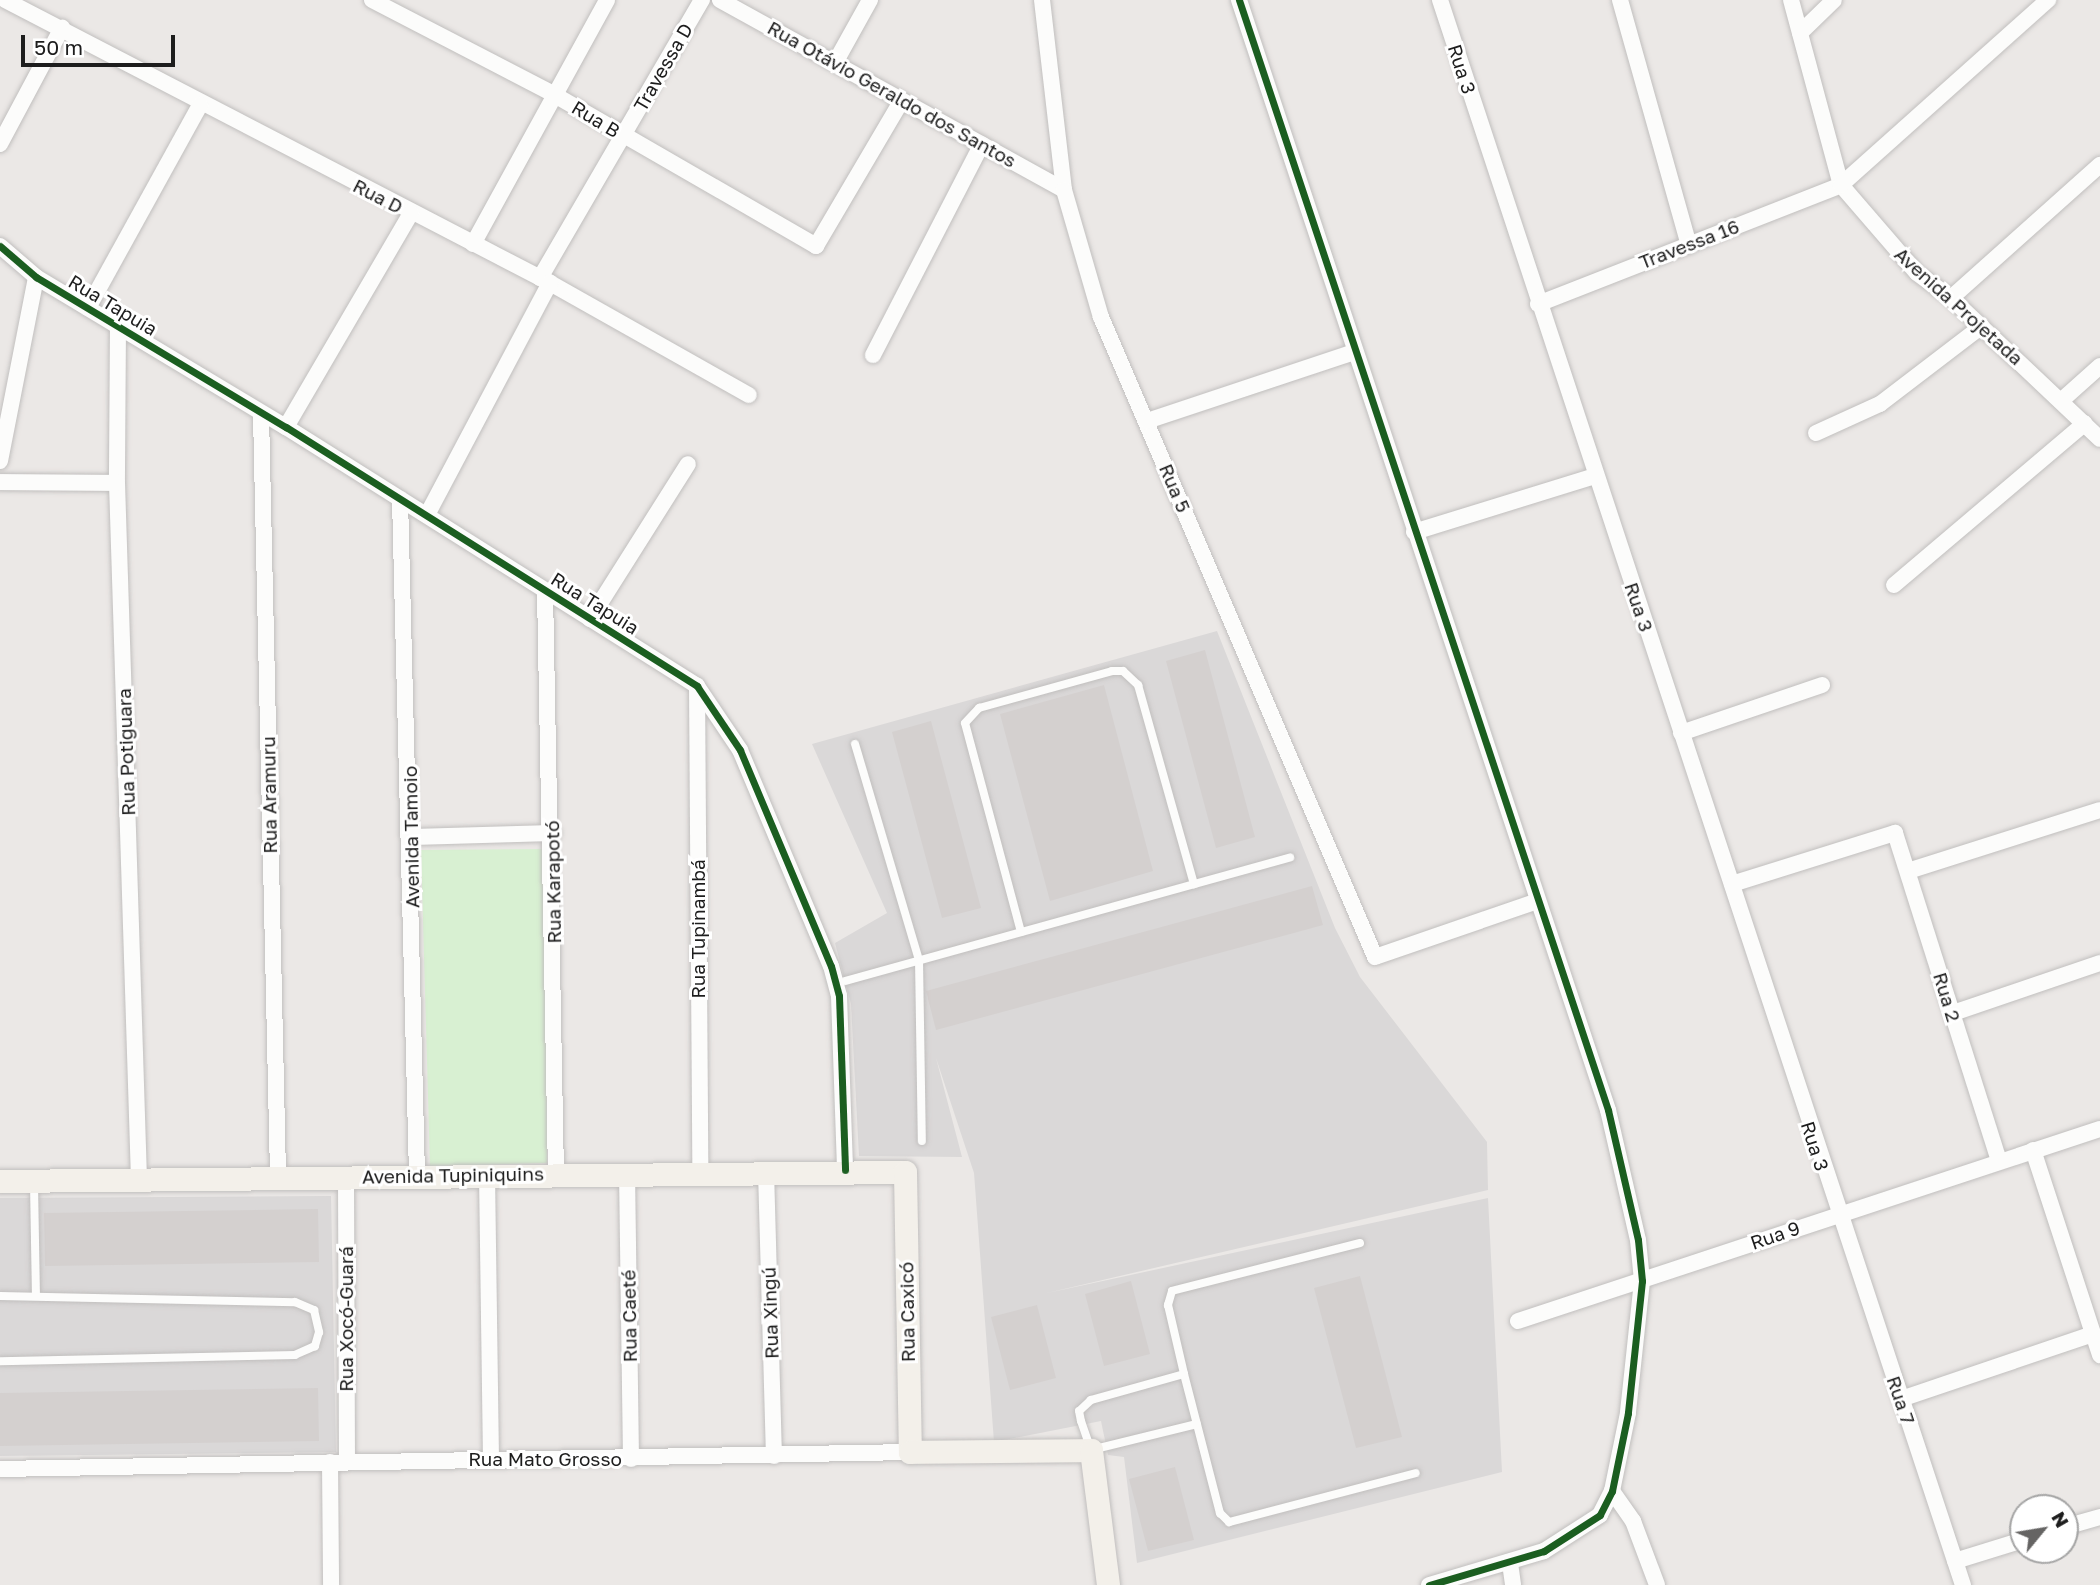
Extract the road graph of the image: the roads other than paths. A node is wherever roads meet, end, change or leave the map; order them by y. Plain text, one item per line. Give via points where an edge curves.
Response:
1 (5, 0) edge
2 (372, 0) edge
3 (607, 0) edge
4 (702, 0) edge
5 (720, 0) edge
6 (870, 0) edge
7 (1042, 0) edge
8 (1239, 0) edge
9 (1440, 0) edge
10 (1620, 0) edge
11 (1791, 0) edge
12 (1834, 0) edge
13 (2048, 0) edge
14 (62, 27) junction
15 (1800, 33) junction
16 (836, 61) junction
17 (553, 94) junction
18 (902, 100) junction
19 (200, 105) junction
20 (624, 136) junction
21 (0, 144) edge
22 (982, 144) junction
23 (2100, 165) edge
24 (1841, 185) junction
25 (1064, 190) junction
26 (411, 213) junction
27 (473, 244) junction
28 (1689, 245) junction
29 (0, 246) edge
30 (36, 278) junction
31 (545, 280) junction
32 (1951, 298) junction
33 (1538, 304) junction
34 (88, 308) junction
35 (118, 326) junction
36 (1982, 326) junction
37 (1354, 352) junction
38 (873, 355) dead end
39 (2100, 366) edge
40 (749, 395) dead end
41 (2062, 400) junction
42 (261, 414) junction
43 (1147, 422) junction
44 (2085, 423) junction
45 (286, 427) junction
46 (1816, 433) dead end
47 (2100, 439) edge
48 (0, 461) edge
49 (688, 464) dead end
50 (1595, 476) junction
51 (0, 482) edge
52 (117, 483) junction
53 (400, 499) junction
54 (427, 515) junction
55 (1414, 532) junction
56 (1894, 585) dead end
57 (545, 591) junction
58 (590, 619) junction
59 (1822, 685) dead end
60 (697, 686) junction
61 (1681, 733) junction
62 (855, 744) dead end
63 (2100, 810) edge
64 (553, 833) junction
65 (412, 837) junction
66 (1290, 858) dead end
67 (1908, 871) junction
68 (1194, 884) junction
69 (1731, 884) junction
70 (1538, 901) junction
71 (1021, 932) junction
72 (919, 960) junction
73 (2100, 963) edge
74 (840, 982) junction
75 (1953, 1013) junction
76 (2100, 1129) edge
77 (922, 1141) dead end
78 (2033, 1150) junction
79 (1999, 1161) junction
80 (845, 1170) junction
81 (766, 1171) junction
82 (556, 1172) junction
83 (627, 1172) junction
84 (699, 1172) junction
85 (905, 1172) joint
86 (487, 1174) junction
87 (417, 1176) junction
88 (278, 1177) junction
89 (346, 1177) junction
90 (139, 1178) junction
91 (34, 1180) junction
92 (0, 1181) edge
93 (1837, 1215) junction
94 (1360, 1243) dead end
95 (1642, 1280) junction
96 (0, 1296) edge
97 (36, 1296) junction
98 (1518, 1321) dead end
99 (2093, 1334) junction
100 (2100, 1355) edge
101 (0, 1360) edge
102 (1184, 1374) junction
103 (1901, 1399) junction
104 (1197, 1424) junction
105 (1091, 1450) junction
106 (910, 1452) junction
107 (774, 1456) junction
108 (491, 1459) junction
109 (631, 1459) junction
110 (330, 1462) junction
111 (347, 1462) junction
112 (0, 1469) edge
113 (1416, 1473) dead end
114 (1612, 1491) junction
115 (2100, 1517) edge
116 (2079, 1523) edge
117 (2009, 1544) edge
118 (1955, 1561) junction
119 (1510, 1563) junction
120 (331, 1585) edge
121 (1108, 1585) edge
122 (1429, 1585) edge
123 (1513, 1585) edge
124 (1657, 1585) edge
125 (1963, 1585) edge

1 - 14 street, Rua D
2 - 17 street, Rua B
3 - 17 street
4 - 20 street, Travessa D
5 - 16 street, Rua Otávio Geraldo dos Santos
6 - 16 street
7 - 25 street, Rua 5
8 - 37 street
9 - 33 street, Rua 3
10 - 28 street
11 - 15 street, Avenida Projetada
12 - 15 street
13 - 24 street
14 - 19 street, Rua D
14 - 21 street
15 - 24 street, Avenida Projetada
16 - 18 street, Rua Otávio Geraldo dos Santos
17 - 20 street, Rua B
17 - 27 street
18 - 20 street, Rua B via 816,246
18 - 22 street, Rua Otávio Geraldo dos Santos
19 - 26 street, Rua D
19 - 34 street
20 - 31 street, Travessa D
22 - 25 street, Rua Otávio Geraldo dos Santos
22 - 38 street
23 - 32 street
24 - 28 street, Travessa 16
24 - 32 street, Avenida Projetada via 1917,273
25 - 43 street, Rua 5 via 1101,317
26 - 27 street, Rua D
26 - 45 street
27 - 31 street, Rua D
28 - 33 street, Travessa 16
29 - 30 street, Rua Tapuia
30 - 34 street, Rua Tapuia
30 - 48 street
31 - 40 street, Rua D
31 - 54 street, Travessa D
32 - 36 street, Avenida Projetada
33 - 50 street, Rua 3
34 - 35 street, Rua Tapuia
35 - 42 street, Rua Tapuia
35 - 52 street, Rua Potiguara
36 - 41 street, Avenida Projetada
36 - 46 street via 1880,404
37 - 43 street
37 - 55 street
39 - 41 street
41 - 44 street, Avenida Projetada
42 - 45 street, Rua Tapuia
42 - 88 street, Rua Aramuru
43 - 70 street, Rua 5 via 1375,957
44 - 47 street, Avenida Projetada
44 - 56 street
45 - 53 street, Rua Tapuia
49 - 58 street
50 - 55 street
50 - 61 street, Rua 3
51 - 52 street
52 - 90 street, Rua Potiguara
53 - 54 street, Rua Tapuia
53 - 65 street, Avenida Tamoio
54 - 57 street, Rua Tapuia
55 - 70 street
57 - 58 street, Rua Tapuia
57 - 64 street, Rua Karapotó
58 - 60 street, Rua Tapuia
59 - 61 street
60 - 74 street, Rua Tapuia via 740,750
60 - 84 street, Rua Tupinambá
61 - 69 street, Rua 3
62 - 72 lane
63 - 67 street
64 - 65 street
64 - 82 street, Rua Karapotó
65 - 87 street, Avenida Tamoio
66 - 68 lane
67 - 69 street, Rua 2 via 1895,833
67 - 75 street, Rua 2
68 - 71 lane
68 - 71 lane via 1139,685 1123,671 1085,678 979,708 965,723
69 - 93 street, Rua 3
70 - 95 street via 1622,1157
71 - 72 lane
72 - 74 lane
72 - 77 lane
73 - 75 street
74 - 80 street, Rua Tapuia
75 - 79 street, Rua 2
76 - 78 street, Rua 9
78 - 79 street, Rua 9
78 - 99 street
79 - 93 street, Rua 9
80 - 81 street, Avenida Tupiniquins
80 - 85 street, Avenida Tupiniquins
81 - 84 street, Avenida Tupiniquins
81 - 107 street, Rua Xingú
82 - 83 street, Avenida Tupiniquins
82 - 86 street, Avenida Tupiniquins
83 - 84 street, Avenida Tupiniquins
83 - 109 street, Rua Caeté
85 - 106 street, Rua Caxicó
86 - 87 street, Avenida Tupiniquins
86 - 108 street
87 - 89 street, Avenida Tupiniquins
88 - 89 street, Avenida Tupiniquins
88 - 90 street, Avenida Tupiniquins
89 - 111 street, Rua Xocó-Guará
90 - 91 street, Avenida Tupiniquins
91 - 92 street, Avenida Tupiniquins
91 - 97 lane
93 - 95 street, Rua 9
93 - 103 street, Rua 7
94 - 102 lane via 1172,1291 1168,1305
95 - 98 street, Rua 9
95 - 114 street via 1628,1413
96 - 97 lane
97 - 101 lane via 295,1302 314,1310 318,1337 309,1350 295,1355
99 - 100 street
99 - 103 street
102 - 104 lane
102 - 105 lane via 1083,1404 1081,1421
103 - 118 street, Rua 7
104 - 105 lane
104 - 113 lane via 1220,1513 1229,1522
105 - 106 street, Rua Mato Grosso
105 - 121 street
106 - 107 street, Rua Mato Grosso
107 - 109 street, Rua Mato Grosso
108 - 109 street, Rua Mato Grosso
108 - 111 street, Rua Mato Grosso
110 - 111 street, Rua Mato Grosso
110 - 112 street, Rua Mato Grosso
110 - 120 street
114 - 119 street via 1600,1515 1584,1529
114 - 124 street via 1633,1521
115 - 116 street
117 - 118 street
118 - 125 street, Rua 7
119 - 122 street
119 - 123 street

